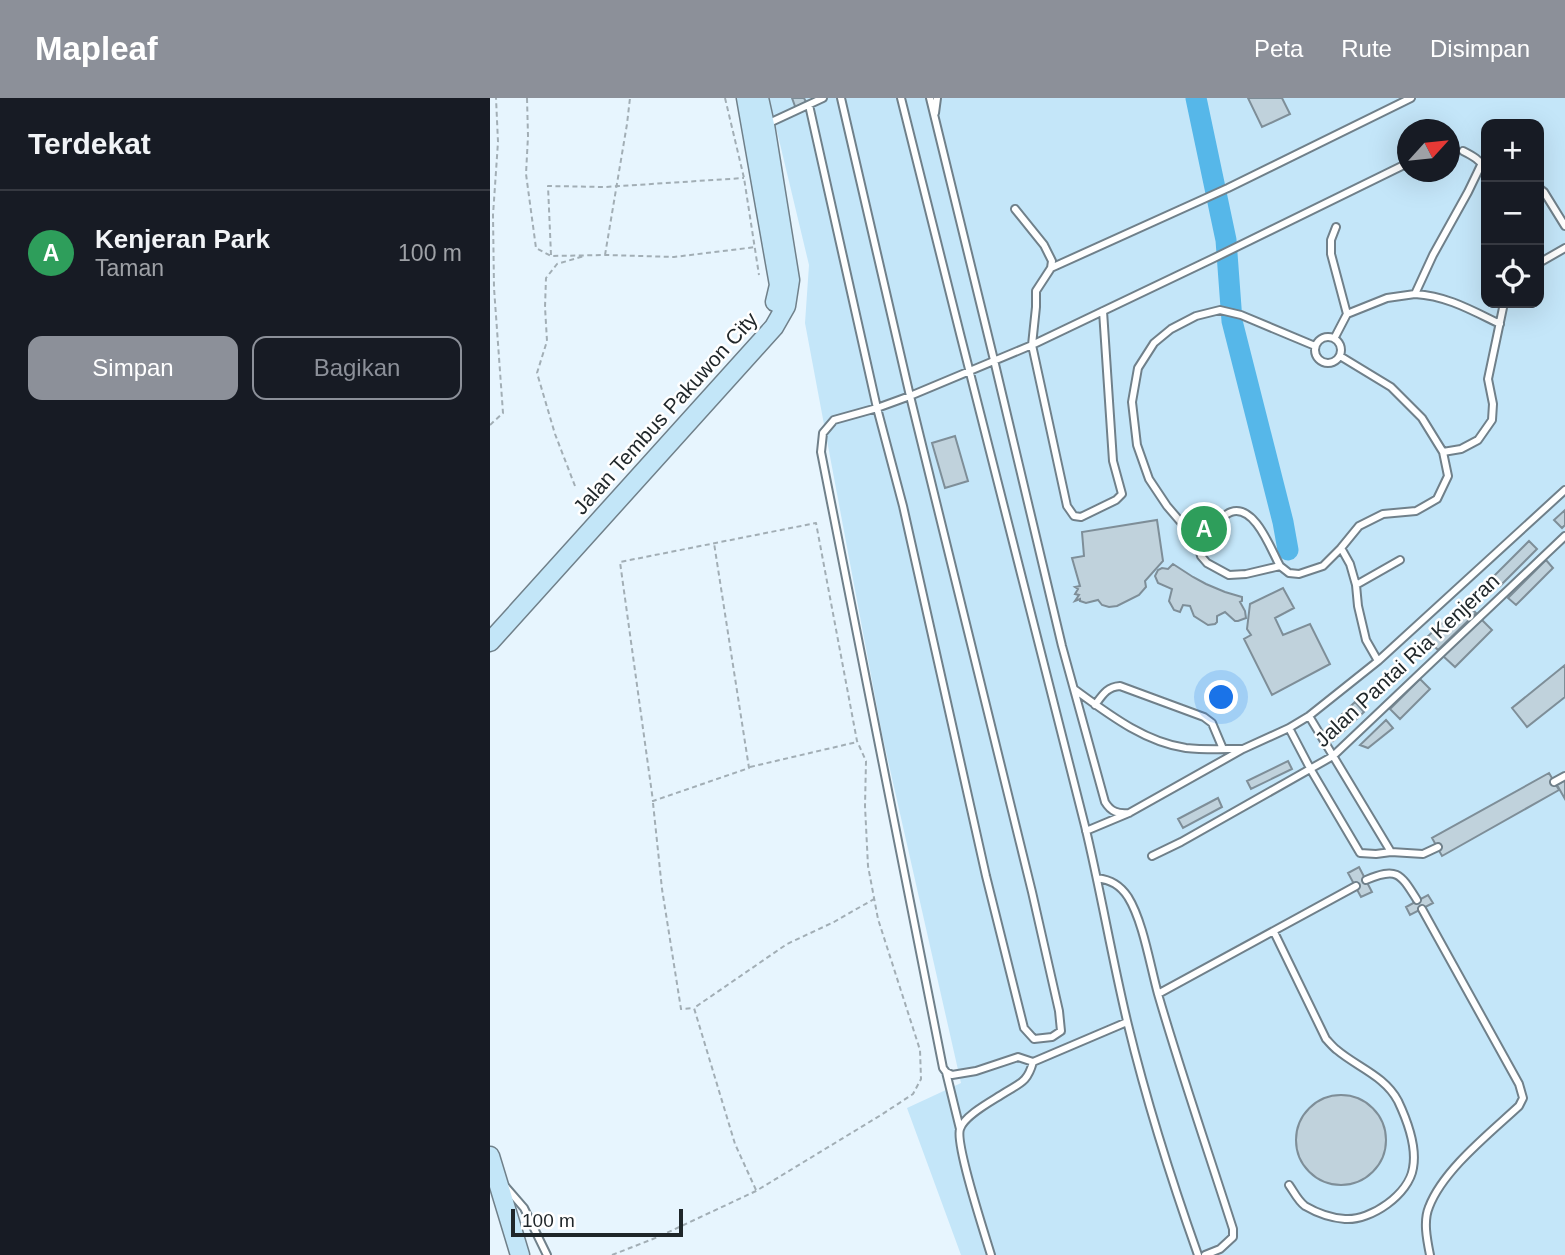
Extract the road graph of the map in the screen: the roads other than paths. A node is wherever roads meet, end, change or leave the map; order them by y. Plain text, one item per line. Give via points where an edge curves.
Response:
1 (823, 98) edge
2 (841, 98) edge
3 (901, 98) edge
4 (930, 98) edge
5 (937, 98) edge
6 (1411, 98) edge
7 (758, 100) edge
8 (808, 105) junction
9 (934, 120) junction
10 (765, 125) junction
11 (1463, 151) dead end
12 (1481, 163) edge
13 (1397, 168) edge
14 (1481, 171) edge
15 (1544, 192) edge
16 (1015, 209) dead end
17 (1565, 226) edge
18 (1336, 227) dead end
19 (1565, 248) edge
20 (1544, 259) edge
21 (1051, 268) junction
22 (1415, 294) junction
23 (1503, 308) edge
24 (1103, 311) junction
25 (1347, 314) junction
26 (1500, 324) junction
27 (1335, 337) junction
28 (1031, 345) junction
29 (1315, 346) junction
30 (1340, 356) junction
31 (995, 360) junction
32 (969, 371) junction
33 (910, 396) junction
34 (877, 408) junction
35 (1443, 452) junction
36 (1565, 490) edge
37 (1565, 536) edge
38 (1197, 541) junction
39 (1341, 548) junction
40 (1400, 560) dead end
41 (1280, 566) junction
42 (1356, 585) junction
43 (490, 624) edge
44 (490, 642) edge
45 (1378, 661) junction
46 (1074, 689) junction
47 (1096, 705) junction
48 (1309, 716) junction
49 (1289, 728) junction
50 (1223, 749) junction
51 (1243, 749) junction
52 (1334, 756) junction
53 (1311, 770) junction
54 (1565, 776) edge
55 (1554, 782) dead end
56 (1129, 813) junction
57 (1086, 831) junction
58 (1437, 847) dead end
59 (1391, 852) junction
60 (1152, 856) dead end
61 (1097, 878) junction
62 (1366, 880) dead end
63 (1356, 886) dead end
64 (1417, 900) dead end
65 (1422, 909) dead end
66 (1274, 932) junction
67 (1158, 995) junction
68 (1127, 1022) junction
69 (1033, 1062) junction
70 (946, 1072) junction
71 (960, 1129) junction
72 (490, 1156) edge
73 (493, 1185) edge
74 (1289, 1185) dead end
75 (508, 1255) edge
76 (520, 1255) edge
77 (547, 1255) edge
78 (991, 1255) edge
79 (1198, 1255) edge
80 (1205, 1255) edge
81 (1430, 1255) edge

1 - 8 lane
2 - 33 lane
3 - 32 lane
4 - 9 lane
5 - 9 lane
6 - 21 lane
7 - 10 street, Jalan Tembus Pakuwon City
7 - 43 street, Jalan Tembus Pakuwon City via 779,285 775,304 765,321
8 - 10 lane
8 - 34 lane
9 - 31 lane
10 - 44 street, Jalan Tembus Pakuwon City via 790,280 786,306 774,327
11 - 12 lane
13 - 24 lane
14 - 22 lane
15 - 17 lane
16 - 21 lane via 1044,245
18 - 25 lane via 1331,254
19 - 20 lane
21 - 28 lane via 1035,291
22 - 25 lane via 1387,298
22 - 26 lane via 1433,295
23 - 26 lane
24 - 28 lane
24 - 28 lane via 1113,461 1122,495 1081,517 1074,516 1067,506
25 - 27 lane
26 - 35 lane via 1488,379 1492,420 1478,440
27 - 29 lane via 1319,339
27 - 30 lane via 1342,349
28 - 31 lane
29 - 30 lane via 1323,362
29 - 38 lane via 1220,310 1196,316 1171,330 1154,343 1138,368 1132,402 1137,445 1149,479
30 - 35 lane via 1391,387 1422,418
31 - 32 lane
31 - 46 lane
32 - 33 lane
32 - 57 lane
33 - 34 lane
33 - 34 lane via 1059,1011 1061,1031 1052,1037 1034,1038 1024,1028
34 - 70 lane via 834,420 822,433 821,452
35 - 39 lane via 1448,476 1437,499 1416,511 1383,514 1359,526
36 - 45 lane
37 - 52 lane, Jalan Pantai Ria Kenjeran
38 - 41 lane via 1207,563 1230,575
38 - 41 lane via 1223,517 1242,511 1251,516
39 - 41 lane via 1323,566 1299,574
39 - 42 lane
40 - 42 lane
42 - 45 lane via 1363,630
45 - 48 lane
46 - 47 lane
46 - 56 lane via 1105,802 1118,814
47 - 50 lane via 1153,739 1185,748
47 - 50 lane via 1104,691 1120,686 1204,717 1212,723
48 - 49 lane
48 - 52 lane
49 - 51 lane
49 - 53 lane
50 - 51 lane
51 - 56 lane
52 - 53 lane, Jalan Pantai Ria Kenjeran
52 - 59 lane
53 - 59 lane via 1360,853
53 - 60 lane, Jalan Pantai Ria Kenjeran
54 - 55 lane
56 - 57 lane
57 - 61 lane
58 - 59 lane via 1423,854
61 - 67 lane via 1117,884 1127,895
61 - 68 lane
62 - 64 lane via 1394,873
63 - 66 lane
65 - 81 lane via 1523,1098 1441,1184 1428,1208
66 - 67 lane
66 - 74 lane via 1326,1039 1377,1077 1397,1099 1414,1152 1413,1170 1403,1191 1383,1208 1348,1220 1321,1215 1302,1204
67 - 80 lane via 1233,1229 1226,1245
68 - 69 lane
68 - 79 lane via 1165,1161
69 - 70 lane via 1018,1058 976,1071
69 - 71 lane via 1030,1076 978,1110
70 - 71 lane
71 - 78 lane via 969,1181
72 - 73 street
73 - 75 street
73 - 76 street
73 - 77 lane via 524,1208

